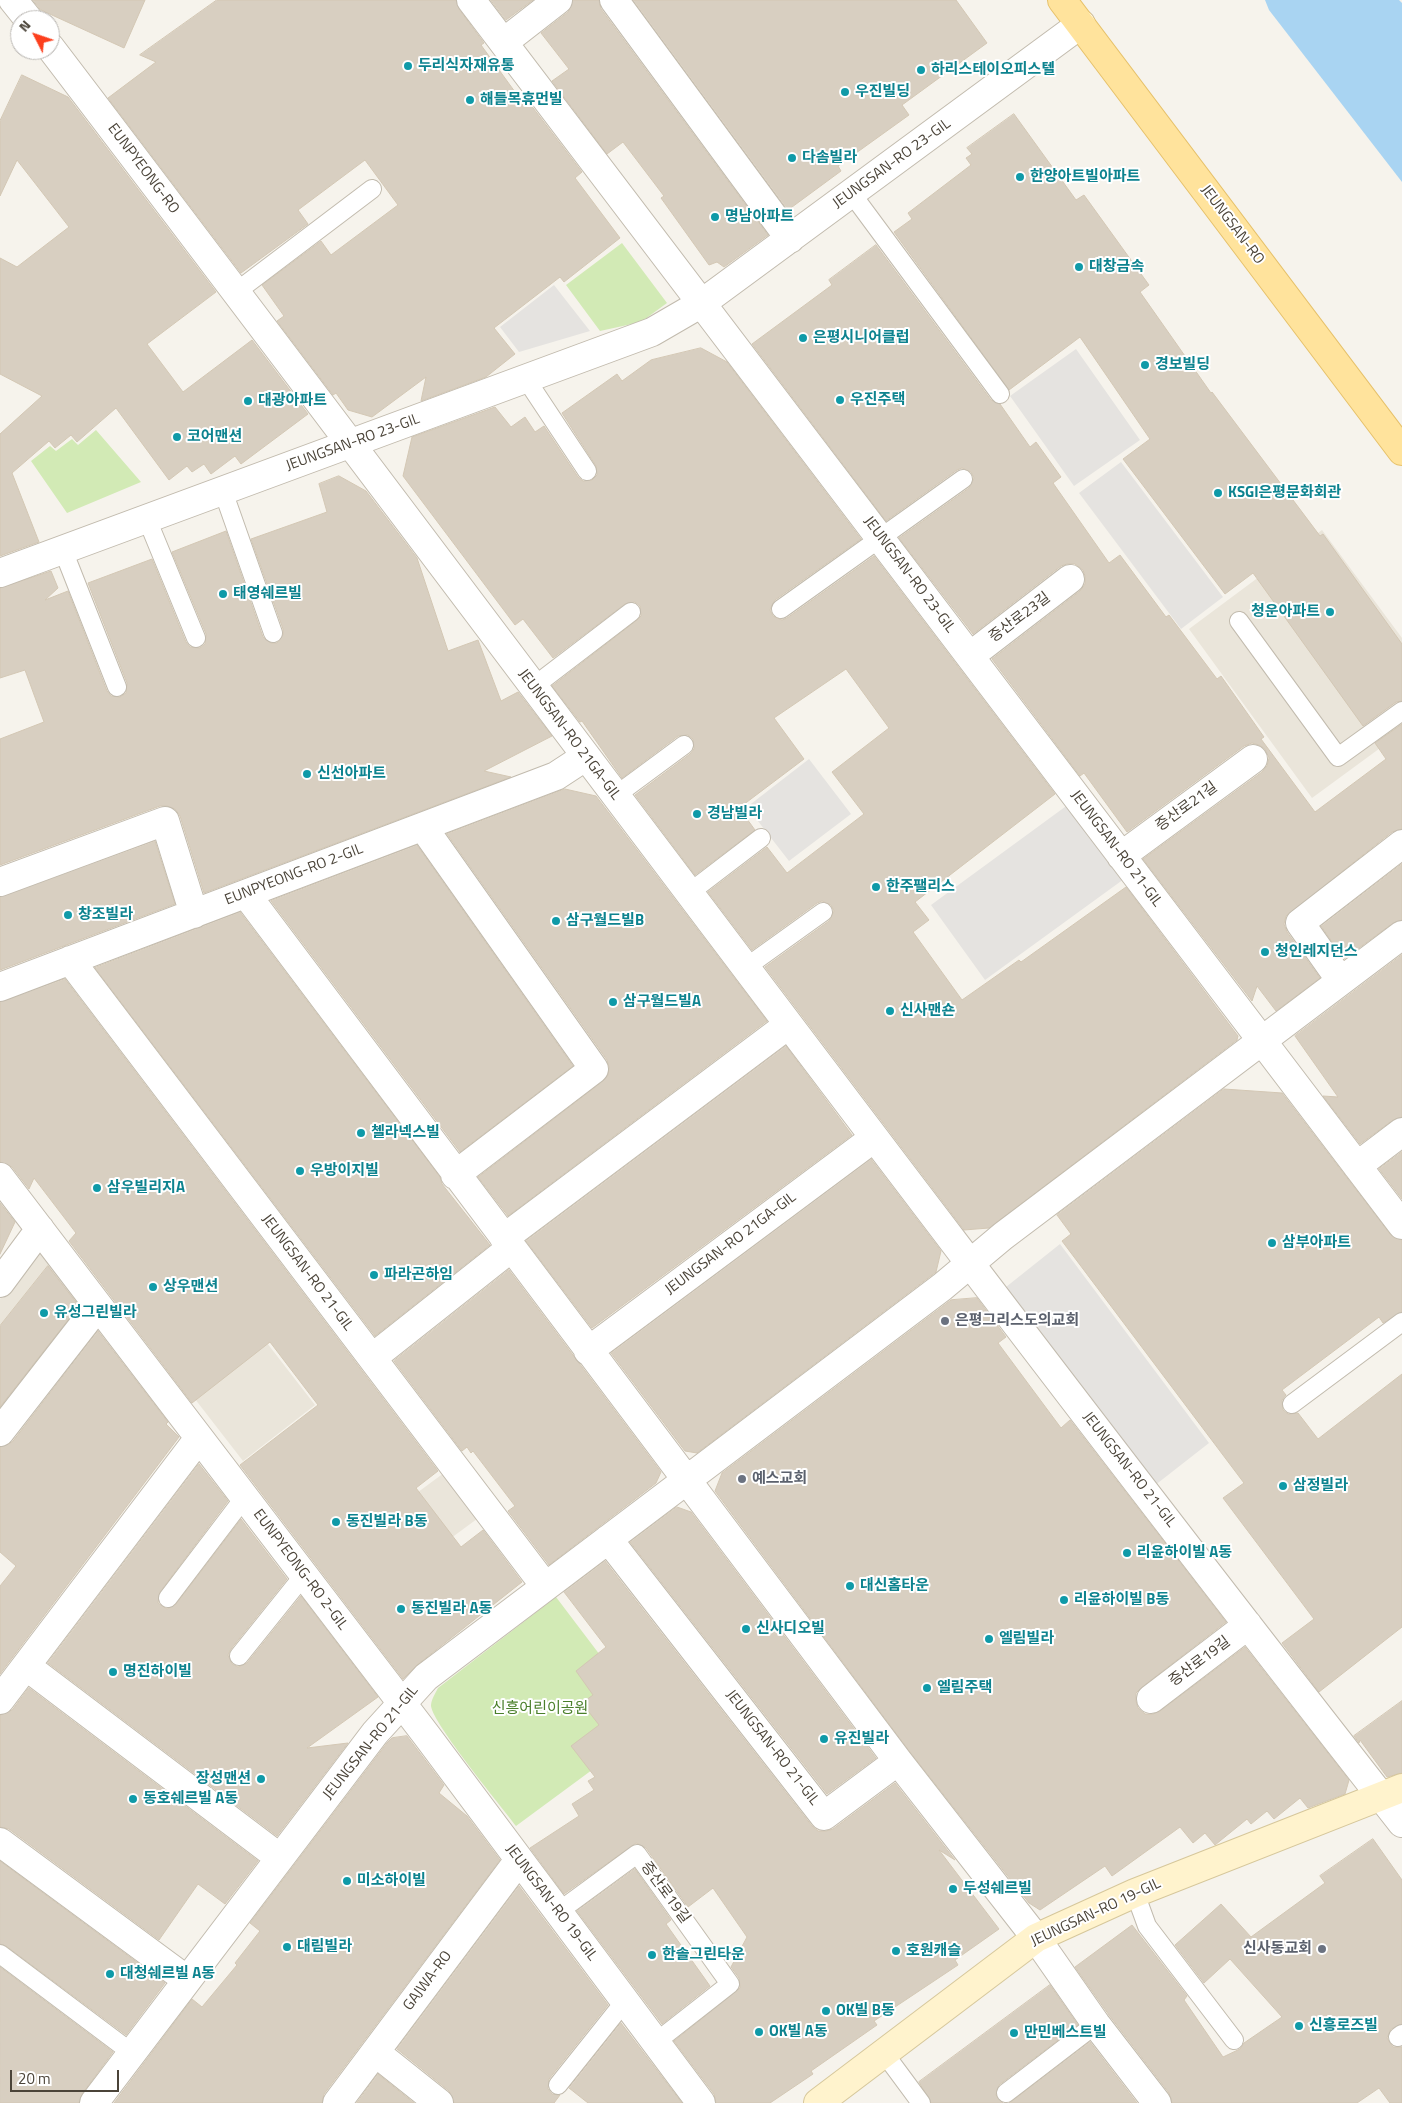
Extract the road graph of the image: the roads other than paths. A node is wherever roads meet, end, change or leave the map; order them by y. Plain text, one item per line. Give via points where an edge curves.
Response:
1 (13, 0) edge
2 (471, 0) edge
3 (558, 0) edge
4 (614, 0) edge
5 (1062, 0) edge
6 (21, 10) edge
7 (1082, 24) junction
8 (504, 42) junction
9 (60, 60) edge
10 (372, 189) dead end
11 (852, 194) junction
12 (790, 238) junction
13 (236, 292) junction
14 (702, 303) junction
15 (526, 379) junction
16 (1000, 394) dead end
17 (352, 443) junction
18 (1402, 451) edge
19 (587, 471) dead end
20 (963, 479) dead end
21 (222, 491) junction
22 (147, 519) junction
23 (881, 538) junction
24 (63, 550) junction
25 (0, 573) edge
26 (1070, 579) dead end
27 (781, 609) dead end
28 (631, 612) dead end
29 (1239, 621) dead end
30 (273, 633) dead end
31 (196, 638) dead end
32 (970, 656) junction
33 (117, 687) dead end
34 (533, 687) junction
35 (1402, 712) edge
36 (684, 745) dead end
37 (584, 757) junction
38 (1253, 759) dead end
39 (615, 796) junction
40 (423, 827) junction
41 (761, 838) dead end
42 (1402, 844) edge
43 (1121, 856) junction
44 (0, 882) edge
45 (689, 893) junction
46 (246, 894) junction
47 (823, 912) dead end
48 (194, 914) junction
49 (1402, 935) edge
50 (70, 960) junction
51 (745, 968) junction
52 (1341, 981) junction
53 (0, 987) edge
54 (788, 1025) junction
55 (1262, 1042) junction
56 (1402, 1132) edge
57 (874, 1138) junction
58 (1357, 1166) junction
59 (455, 1175) junction
60 (0, 1177) edge
61 (1402, 1225) edge
62 (40, 1229) junction
63 (507, 1243) junction
64 (969, 1264) junction
65 (0, 1283) edge
66 (98, 1306) junction
67 (1402, 1322) edge
68 (588, 1351) junction
69 (372, 1358) junction
70 (1292, 1404) dead end
71 (0, 1432) edge
72 (198, 1438) junction
73 (686, 1480) junction
74 (244, 1498) junction
75 (608, 1539) junction
76 (304, 1575) junction
77 (545, 1586) junction
78 (168, 1598) dead end
79 (1248, 1625) junction
80 (238, 1656) dead end
81 (26, 1666) junction
82 (1151, 1699) dead end
83 (0, 1700) edge
84 (401, 1703) junction
85 (898, 1761) junction
86 (1391, 1792) edge
87 (1402, 1823) edge
88 (0, 1842) edge
89 (280, 1858) junction
90 (519, 1860) junction
91 (1135, 1893) junction
92 (558, 1912) junction
93 (1036, 1938) junction
94 (0, 1954) edge
95 (187, 1980) junction
96 (625, 2001) junction
97 (1096, 2024) junction
98 (1234, 2040) dead end
99 (656, 2042) junction
100 (375, 2052) junction
101 (132, 2053) junction
102 (884, 2053) junction
103 (558, 2085) dead end
104 (1006, 2093) dead end
105 (94, 2103) edge
106 (337, 2103) edge
107 (439, 2103) edge
108 (701, 2103) edge
109 (818, 2103) edge
110 (921, 2103) edge
111 (1157, 2103) edge

1 - 6 street
2 - 8 street, JEUNGSAN-RO 23-GIL
3 - 8 street
4 - 12 street
5 - 7 main road, JEUNGSAN-RO
7 - 11 street, JEUNGSAN-RO 23-GIL
7 - 18 main road, JEUNGSAN-RO
8 - 14 street, JEUNGSAN-RO 23-GIL
9 - 13 street, EUNPYEONG-RO
10 - 13 lane
11 - 12 street, JEUNGSAN-RO 23-GIL
11 - 16 lane
12 - 14 street, JEUNGSAN-RO 23-GIL
13 - 17 street, EUNPYEONG-RO
14 - 15 street, JEUNGSAN-RO 23-GIL via 652,332
14 - 23 street, JEUNGSAN-RO 23-GIL
15 - 17 street, JEUNGSAN-RO 23-GIL
15 - 19 lane
17 - 21 street, JEUNGSAN-RO 23-GIL
17 - 34 street, JEUNGSAN-RO 21GA-GIL
20 - 23 lane
21 - 22 street, JEUNGSAN-RO 23-GIL
21 - 30 lane
22 - 24 street, JEUNGSAN-RO 23-GIL
22 - 31 lane
23 - 27 lane
23 - 32 street, JEUNGSAN-RO 23-GIL
24 - 25 street, JEUNGSAN-RO 23-GIL
24 - 33 lane
26 - 32 street, 증산로23길
28 - 34 lane
29 - 35 lane via 1338,757
32 - 43 street, JEUNGSAN-RO 21-GIL
34 - 37 street, JEUNGSAN-RO 21GA-GIL
36 - 39 lane
37 - 39 street, JEUNGSAN-RO 21GA-GIL
37 - 40 street, EUNPYEONG-RO 2-GIL via 556,776
38 - 43 street, 증산로21길
39 - 45 street, JEUNGSAN-RO 21GA-GIL
40 - 46 street, EUNPYEONG-RO 2-GIL
40 - 59 street via 594,1069
41 - 45 lane
42 - 52 street via 1300,922
43 - 55 street, JEUNGSAN-RO 21-GIL
44 - 48 street via 165,822
45 - 51 street, JEUNGSAN-RO 21GA-GIL
46 - 48 street, EUNPYEONG-RO 2-GIL
46 - 59 street
47 - 51 lane
48 - 50 street, EUNPYEONG-RO 2-GIL
49 - 52 street, JEUNGSAN-RO 21-GIL
50 - 53 street, EUNPYEONG-RO 2-GIL
50 - 69 street, JEUNGSAN-RO 21-GIL
51 - 54 street, JEUNGSAN-RO 21GA-GIL
52 - 55 street, JEUNGSAN-RO 21-GIL
54 - 57 street, JEUNGSAN-RO 21GA-GIL
54 - 63 street
55 - 58 street, JEUNGSAN-RO 21-GIL
55 - 64 street, JEUNGSAN-RO 21-GIL
56 - 58 street
57 - 64 street, JEUNGSAN-RO 21GA-GIL
57 - 68 street, JEUNGSAN-RO 21GA-GIL
58 - 61 street, JEUNGSAN-RO 21-GIL
59 - 63 street
60 - 62 street, EUNPYEONG-RO 2-GIL
62 - 65 street
62 - 66 street, EUNPYEONG-RO 2-GIL
63 - 68 street
63 - 69 street
64 - 73 street, JEUNGSAN-RO 21-GIL
64 - 79 street, JEUNGSAN-RO 21-GIL
66 - 71 street
66 - 72 street, EUNPYEONG-RO 2-GIL
67 - 70 lane
68 - 73 street
69 - 77 street, JEUNGSAN-RO 21-GIL
72 - 74 street, EUNPYEONG-RO 2-GIL
72 - 81 street
73 - 75 street, JEUNGSAN-RO 21-GIL
73 - 85 street
74 - 76 street, EUNPYEONG-RO 2-GIL
74 - 78 lane
75 - 77 street, JEUNGSAN-RO 21-GIL
75 - 85 street, JEUNGSAN-RO 21-GIL via 824,1816
76 - 80 lane
76 - 84 street, EUNPYEONG-RO 2-GIL
77 - 84 street, JEUNGSAN-RO 21-GIL via 426,1677
79 - 82 street, 증산로19길
79 - 86 street, JEUNGSAN-RO 21-GIL
81 - 83 street
81 - 89 street
84 - 89 street, JEUNGSAN-RO 21-GIL
84 - 90 street, JEUNGSAN-RO 19-GIL
85 - 93 street
86 - 87 street
86 - 91 street, JEUNGSAN-RO 19-GIL
88 - 95 street
89 - 95 street, JEUNGSAN-RO 21-GIL
90 - 92 street, JEUNGSAN-RO 19-GIL
90 - 100 street, GAJWA-RO
91 - 93 street, JEUNGSAN-RO 19-GIL
91 - 98 lane via 1146,1926
92 - 96 street, JEUNGSAN-RO 19-GIL
92 - 99 lane, 증산로19길 via 637,1854 730,1984
93 - 97 street
93 - 102 street, JEUNGSAN-RO 19-GIL
94 - 101 lane
95 - 101 street, JEUNGSAN-RO 21-GIL
96 - 99 street, JEUNGSAN-RO 19-GIL
96 - 103 lane
97 - 104 lane
97 - 111 street
99 - 108 street, JEUNGSAN-RO 19-GIL
100 - 106 street, GAJWA-RO
100 - 107 street
101 - 105 street, JEUNGSAN-RO 21-GIL
102 - 109 street, JEUNGSAN-RO 19-GIL
102 - 110 lane

